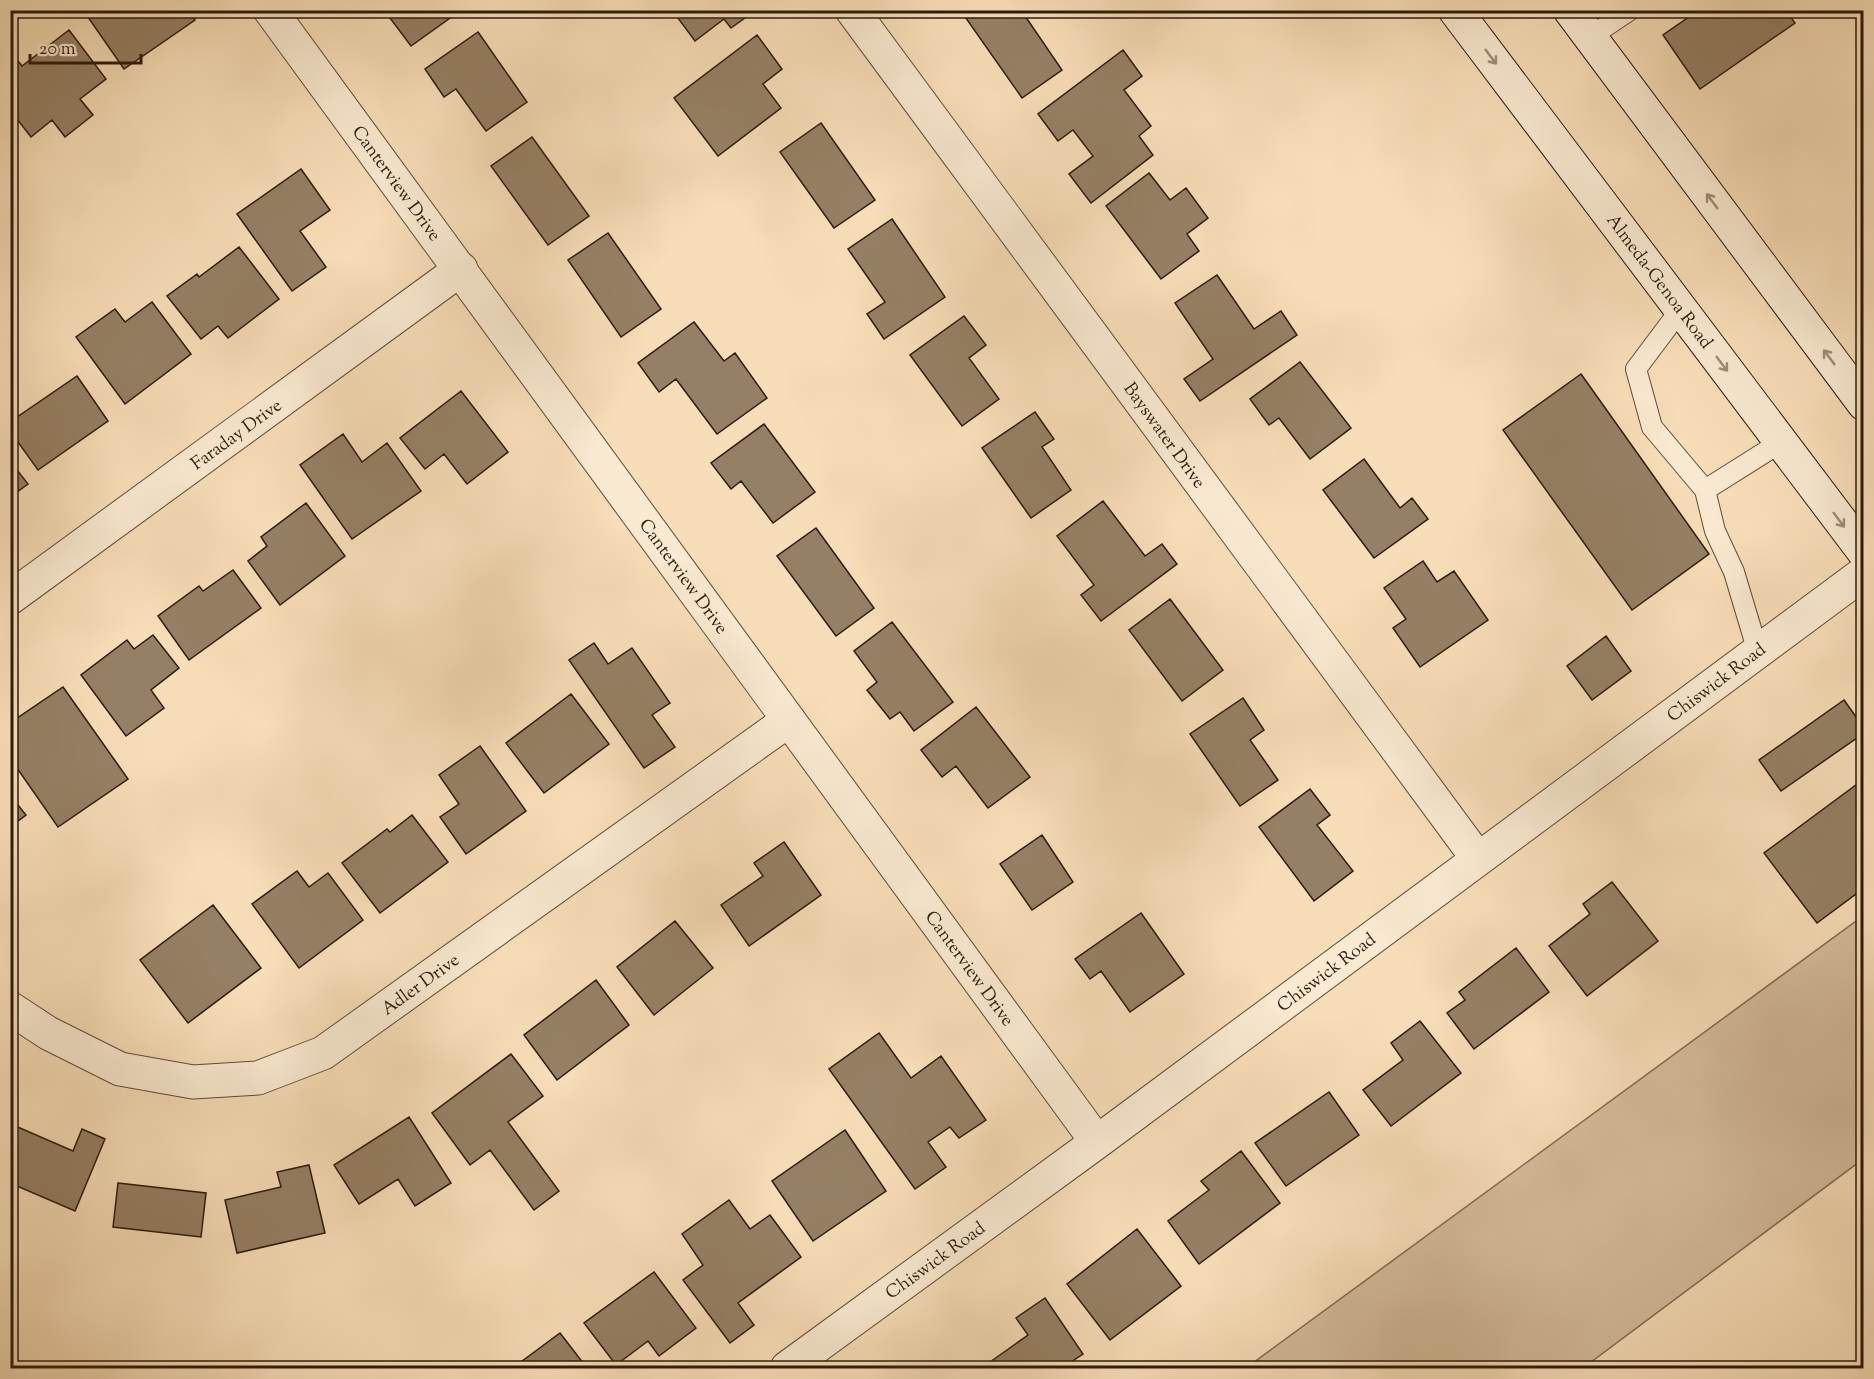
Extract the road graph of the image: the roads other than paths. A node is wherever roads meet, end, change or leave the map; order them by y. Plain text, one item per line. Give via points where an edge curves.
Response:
1 (270, 10) edge
2 (852, 10) edge
3 (1455, 10) edge
4 (1570, 10) edge
5 (1630, 10) edge
6 (1590, 37) junction
7 (461, 269) junction
8 (1681, 309) junction
9 (1863, 404) edge
10 (1781, 442) junction
11 (1705, 490) junction
12 (1863, 552) edge
13 (1863, 573) edge
14 (10, 598) edge
15 (1758, 652) junction
16 (789, 720) junction
17 (1478, 859) junction
18 (10, 1008) edge
19 (1097, 1142) junction
20 (787, 1368) edge

1 - 7 street, Canterview Drive
2 - 17 street, Bayswater Drive
3 -> 8 street, Almeda-Genoa Road
4 - 6 street
5 - 6 lane
9 -> 6 street
7 - 14 street, Faraday Drive
7 - 16 street, Canterview Drive
8 -> 10 street, Almeda-Genoa Road
8 - 11 lane via 1636,369 1652,427
10 - 11 lane
10 -> 12 street, Almeda-Genoa Road
11 - 15 lane via 1715,531 1734,572
13 - 15 street, Chiswick Road
15 - 17 street, Chiswick Road
16 - 18 street, Adler Drive via 323,1053 258,1078 193,1082 120,1069 48,1033
16 - 19 street, Canterview Drive
17 - 19 street, Chiswick Road
19 - 20 street, Chiswick Road

